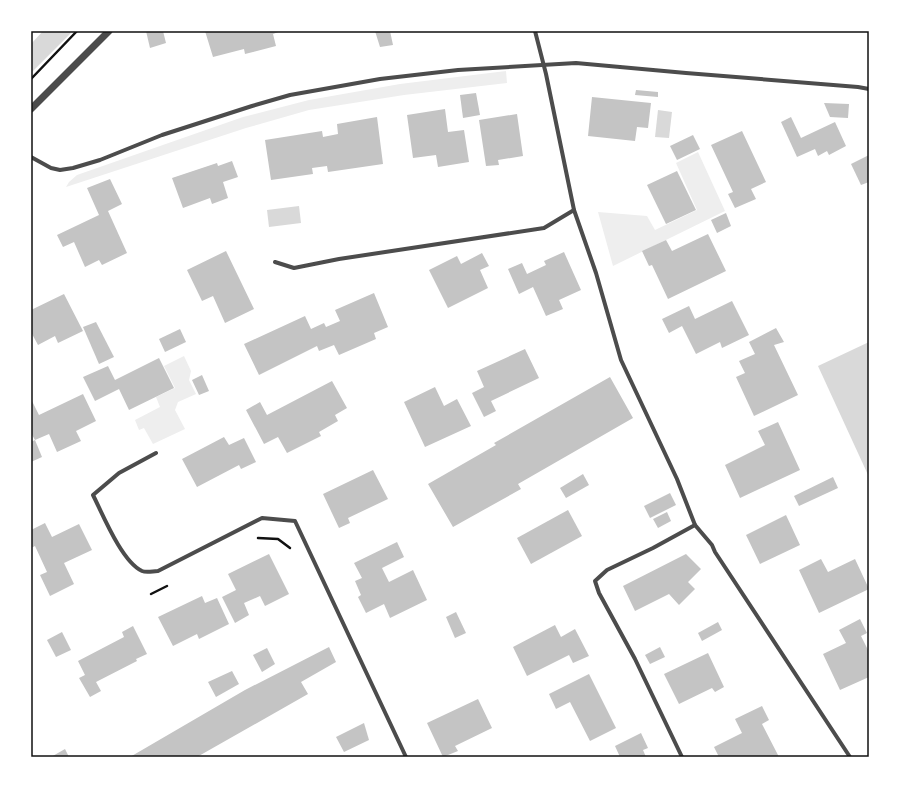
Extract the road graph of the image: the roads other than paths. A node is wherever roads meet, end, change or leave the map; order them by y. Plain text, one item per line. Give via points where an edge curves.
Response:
1 (108, 31) edge
2 (534, 31) edge
3 (544, 64) junction
4 (869, 89) edge
5 (31, 109) edge
6 (31, 158) edge
7 (574, 210) junction
8 (275, 262) dead end
9 (156, 453) dead end
10 (695, 525) junction
11 (406, 757) edge
12 (682, 757) edge
13 (850, 757) edge

1 - 5 street
2 - 3 street
3 - 4 street via 576,62
3 - 6 street via 380,79 290,95 162,135 100,160 72,168 51,168
3 - 7 street
7 - 8 street via 544,228 294,268
7 - 10 street via 596,273 621,360 677,479
9 - 11 street via 119,472 92,495 124,555 135,567 144,572 158,571 262,518 295,521
10 - 12 street via 607,570 595,581 599,594 635,659
10 - 13 street via 712,545

